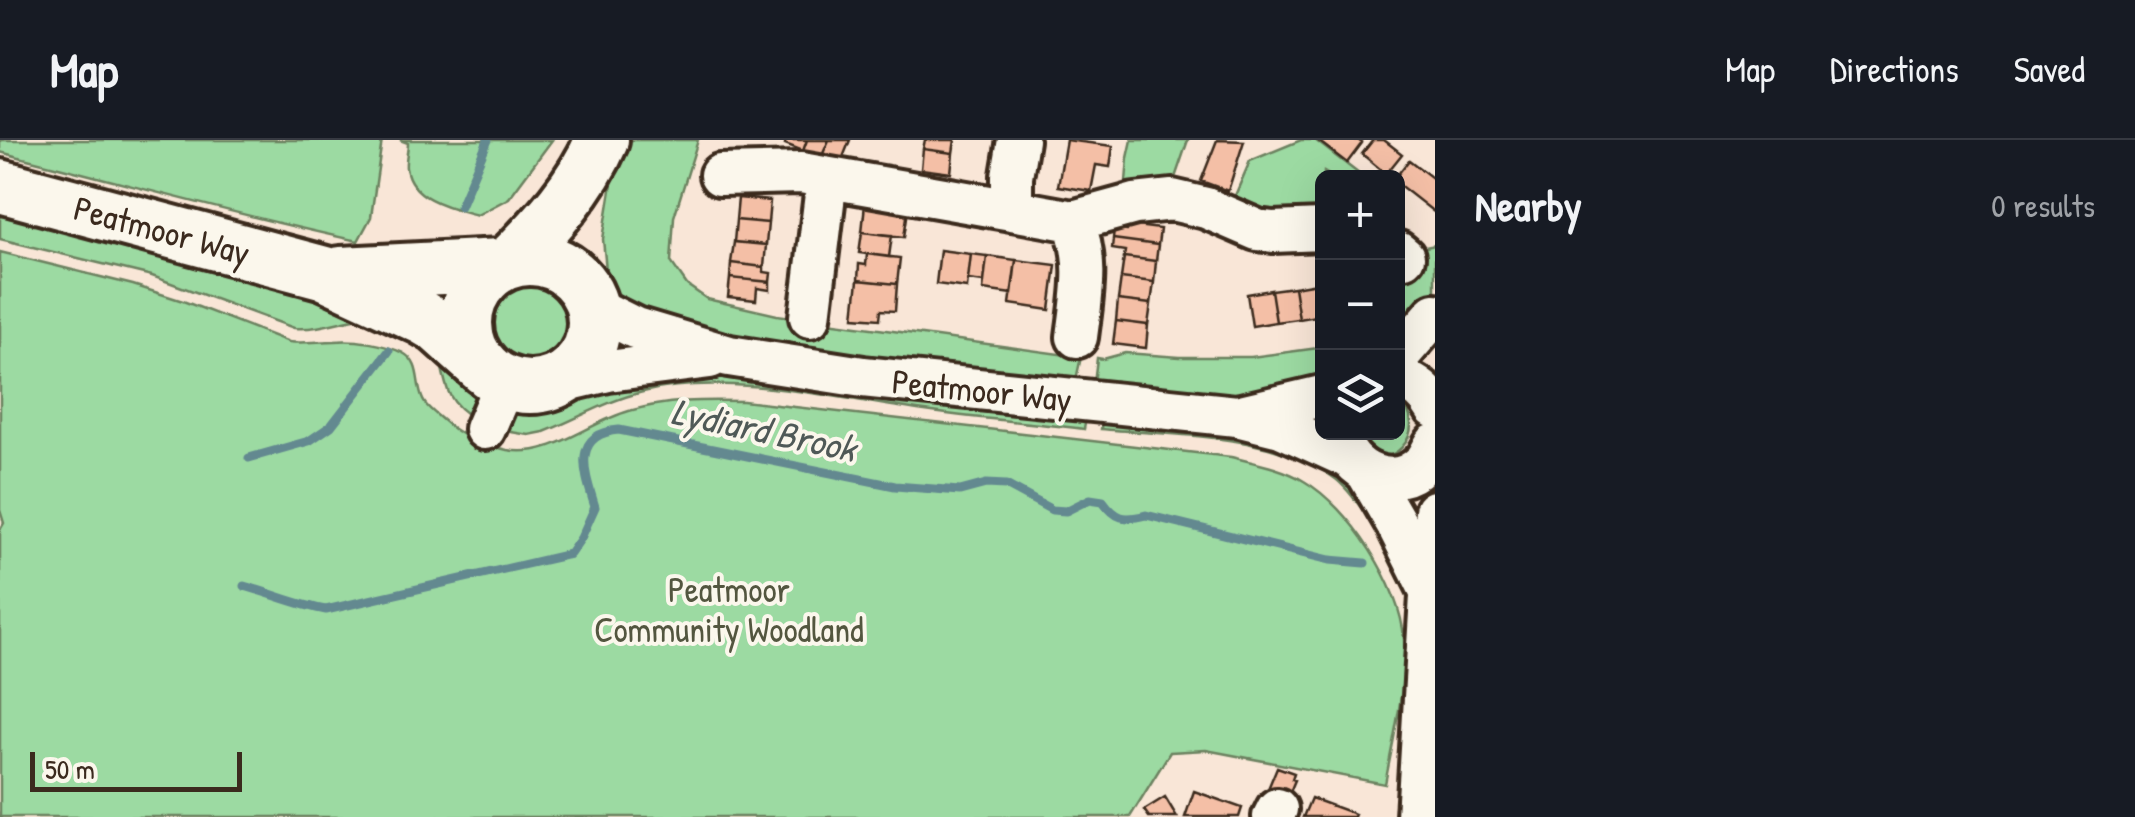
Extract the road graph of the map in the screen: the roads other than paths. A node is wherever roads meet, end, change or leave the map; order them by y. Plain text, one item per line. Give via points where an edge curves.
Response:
1 (1018, 140) edge
2 (599, 146) edge
3 (720, 175) dead end
4 (827, 178) junction
5 (0, 186) edge
6 (1012, 210) junction
7 (1073, 220) junction
8 (1315, 230) edge
9 (506, 264) junction
10 (324, 273) junction
11 (586, 292) junction
12 (1435, 314) edge
13 (810, 317) dead end
14 (1078, 338) dead end
15 (1404, 350) edge
16 (729, 356) junction
17 (513, 379) junction
18 (1405, 380) edge
19 (1315, 398) edge
20 (1435, 408) edge
21 (1238, 416) junction
22 (485, 430) dead end
23 (1435, 444) edge
24 (1352, 454) edge
25 (1435, 511) edge
26 (1429, 589) junction
27 (1417, 817) edge

1 - 6 street
2 - 9 main road via 554,216
2 - 11 main road
3 - 4 street
4 - 6 street
4 - 13 street
5 - 10 main road, Peatmoor Way
6 - 7 street
7 - 8 street via 1172,200 1257,230
7 - 14 street via 1085,265
9 - 10 main road, Peatmoor Way
9 - 11 main road, Peatmoor Way via 550,262
9 - 17 main road via 478,285 467,309 466,336 477,360
10 - 17 main road, Peatmoor Way via 423,318
11 - 16 street, Peatmoor Way via 620,322
11 - 17 main road via 594,324 588,350 572,372
12 - 15 street
16 - 17 street, Peatmoor Way
16 - 21 street, Peatmoor Way via 863,378
17 - 22 street
18 - 20 street
19 - 21 street, Peatmoor Way
21 - 24 street, Peatmoor Way
23 - 24 street via 1424,463 1397,477 1382,477
24 - 26 street
25 - 26 street
26 - 27 street

